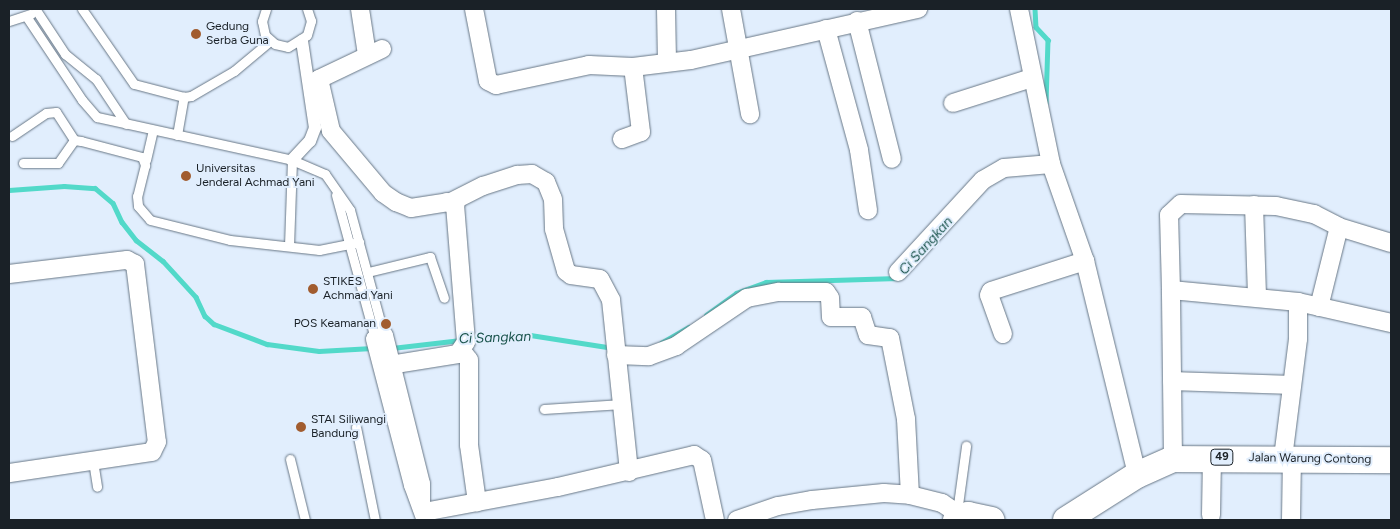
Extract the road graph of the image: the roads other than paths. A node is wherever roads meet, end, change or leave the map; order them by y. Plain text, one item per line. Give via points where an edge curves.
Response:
1 (36, 9) edge
2 (82, 9) edge
3 (266, 9) edge
4 (306, 9) edge
5 (360, 9) edge
6 (474, 9) edge
7 (666, 9) edge
8 (731, 9) edge
9 (918, 9) edge
10 (1019, 9) edge
11 (26, 16) junction
12 (9, 21) edge
13 (857, 21) junction
14 (826, 29) junction
15 (270, 41) junction
16 (302, 41) junction
17 (736, 49) junction
18 (667, 62) junction
19 (633, 66) junction
20 (1032, 78) junction
21 (184, 97) junction
22 (953, 103) dead end
23 (750, 114) dead end
24 (126, 124) junction
25 (153, 130) junction
26 (177, 135) junction
27 (12, 136) dead end
28 (622, 139) dead end
29 (74, 140) junction
30 (892, 159) dead end
31 (146, 160) junction
32 (292, 160) junction
33 (23, 162) dead end
34 (1050, 164) junction
35 (451, 202) junction
36 (1254, 205) junction
37 (868, 210) dead end
38 (1339, 227) junction
39 (354, 242) junction
40 (1391, 243) edge
41 (289, 246) junction
42 (1086, 261) junction
43 (368, 272) junction
44 (898, 272) dead end
45 (9, 274) edge
46 (1171, 290) junction
47 (1257, 297) junction
48 (444, 298) dead end
49 (1298, 302) junction
50 (1319, 307) junction
51 (1391, 323) edge
52 (1003, 334) dead end
53 (380, 340) junction
54 (465, 343) junction
55 (616, 350) junction
56 (386, 364) junction
57 (1172, 381) junction
58 (1292, 385) junction
59 (622, 404) junction
60 (544, 409) dead end
61 (356, 427) dead end
62 (966, 446) dead end
63 (1212, 457) junction
64 (1288, 458) junction
65 (290, 459) dead end
66 (1173, 459) junction
67 (1391, 460) edge
68 (92, 461) junction
69 (629, 472) junction
70 (9, 473) edge
71 (1137, 475) junction
72 (97, 487) dead end
73 (910, 495) junction
74 (477, 502) junction
75 (423, 511) edge
76 (1210, 515) dead end
77 (958, 516) edge
78 (1068, 519) edge
79 (305, 520) edge
80 (375, 520) edge
81 (716, 520) edge
82 (737, 520) edge
83 (991, 520) edge
84 (1291, 520) edge

1 - 11 lane
1 - 24 lane via 65,54 96,78
2 - 21 lane via 134,84
3 - 15 lane via 262,28
4 - 16 lane via 310,28
5 - 35 street via 375,52 319,79 331,131 382,193 396,202 411,208
6 - 19 street via 490,84 589,65
7 - 18 street
8 - 17 street
9 - 13 street
10 - 20 street
11 - 12 lane
11 - 24 lane via 82,100 97,116
13 - 14 street
13 - 30 street
14 - 17 street
14 - 37 street via 859,150
15 - 16 lane via 288,47
15 - 21 lane via 234,71
16 - 32 street via 315,128 310,141
17 - 18 street
17 - 23 street
18 - 19 street
19 - 28 street via 641,132
20 - 22 street
20 - 34 street
21 - 26 lane
24 - 25 lane
25 - 26 lane
25 - 31 lane
26 - 32 lane
27 - 29 lane via 46,113 56,112
29 - 31 lane
29 - 33 lane via 58,163
31 - 41 lane via 137,196 138,206 150,220 230,240
32 - 39 lane via 325,174 350,210
32 - 41 lane
34 - 42 street
34 - 44 street via 1004,168 983,180
35 - 54 street via 456,208
35 - 55 street via 482,186 517,175 532,174 546,182 553,199 554,229 562,265 571,275 600,279 607,286
36 - 38 street via 1296,209
36 - 46 street via 1181,204 1174,209 1169,215
36 - 47 street
38 - 40 street
38 - 50 street
39 - 41 lane via 319,250
39 - 43 lane
39 - 53 lane
42 - 52 street via 991,292 989,295
42 - 71 street
43 - 48 lane via 430,257
43 - 53 lane
45 - 68 street via 127,260 135,264 157,447 152,452
46 - 47 street
46 - 57 street
47 - 49 street
49 - 50 street
49 - 58 street via 1298,339
50 - 51 street
53 - 56 street
54 - 56 street via 452,356
54 - 74 street via 469,445
55 - 59 street
55 - 73 street via 649,356 676,346 747,298 779,292 826,292 830,298 831,316 862,317 868,335 890,338 906,419
56 - 75 street via 403,428 413,485
57 - 58 street
57 - 66 street
58 - 64 street
59 - 60 lane
59 - 69 street
61 - 80 lane
62 - 77 lane
63 - 64 main road, Jalan Warung Contong / 49
63 - 66 main road, Jalan Warung Contong / 49
63 - 76 street
64 - 67 main road, Jalan Warung Contong / 49
64 - 84 street
65 - 79 lane
66 - 71 main road, Jalan Warung Contong / 49
68 - 70 street
68 - 72 lane
69 - 74 street
69 - 81 street via 699,456
71 - 78 main road, Jalan Warung Contong / 49
73 - 77 street via 942,503
73 - 82 street via 884,493 812,500 778,506
74 - 75 street
77 - 83 main road

